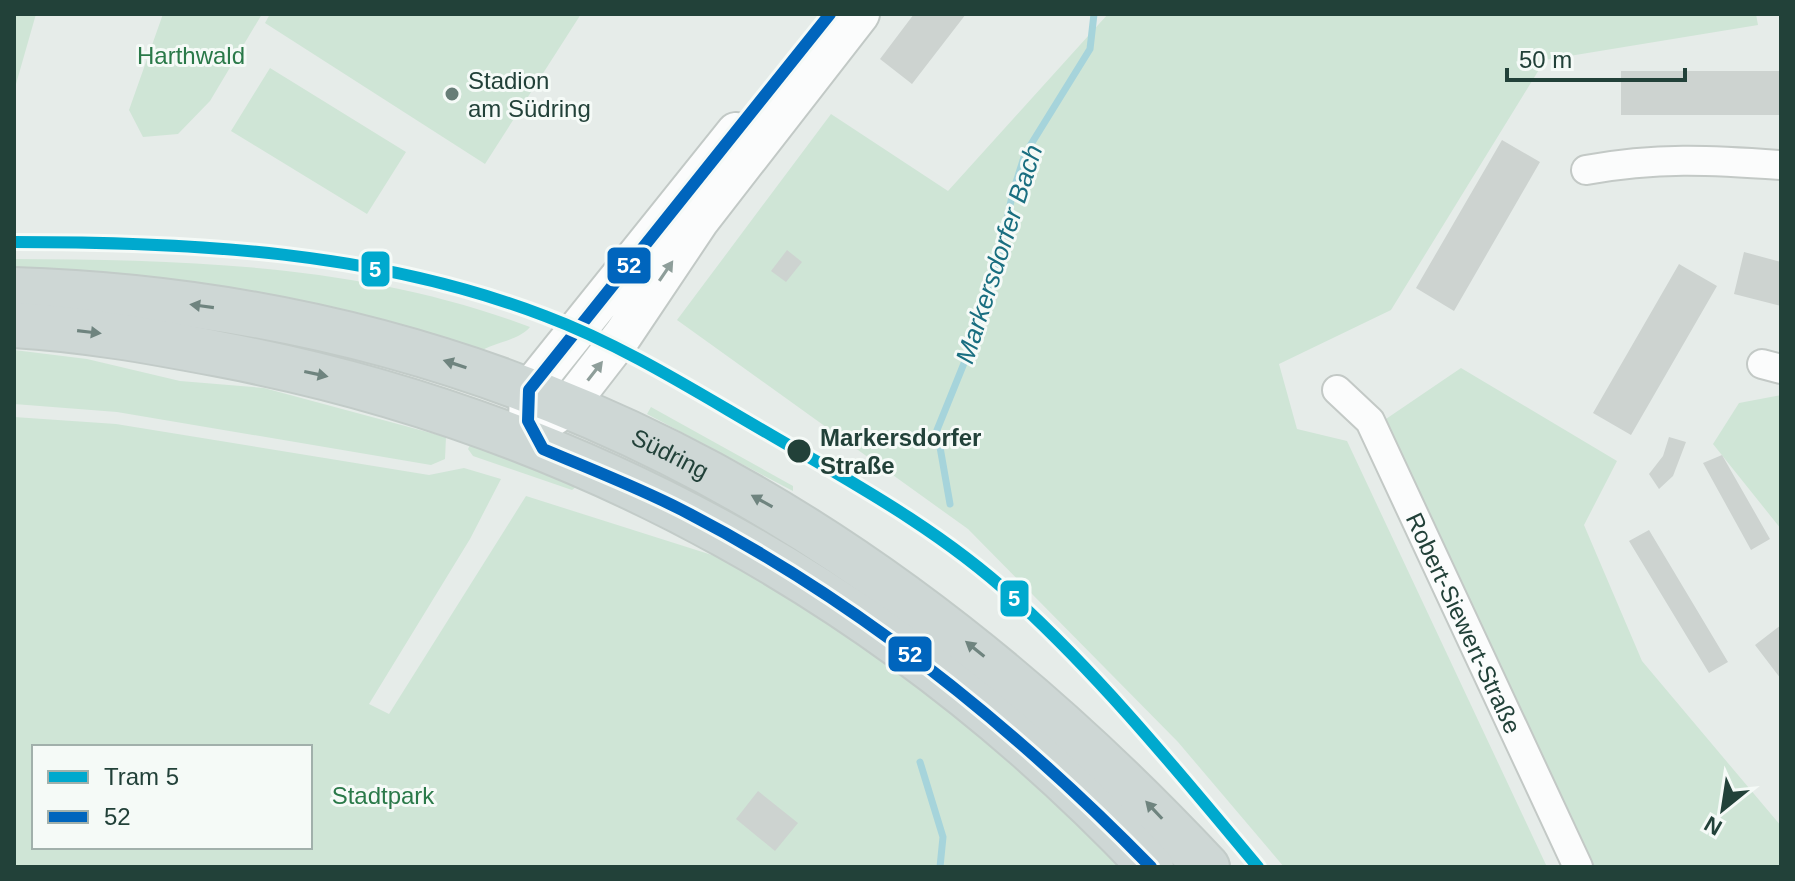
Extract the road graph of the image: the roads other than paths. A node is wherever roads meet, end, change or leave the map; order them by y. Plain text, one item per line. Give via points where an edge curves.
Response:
1 (830, 14) edge
2 (860, 14) edge
3 (1781, 165) edge
4 (1586, 170) dead end
5 (14, 290) edge
6 (14, 325) edge
7 (1337, 390) dead end
8 (535, 421) junction
9 (1151, 867) edge
10 (1207, 867) edge
11 (1578, 867) edge

1 - 8 main road
8 -> 2 main road via 623,335 700,220
3 - 4 street via 1691,158
8 -> 5 main road, Südring via 397,347 273,317 125,296
6 -> 8 main road, Südring via 142,339 332,377 451,412
7 - 11 street, Robert-Siewert-Straße via 1370,421
8 - 9 main road, Südring via 865,622 1011,730
10 -> 8 main road, Südring via 1086,744 991,661 883,579 763,501 631,432

